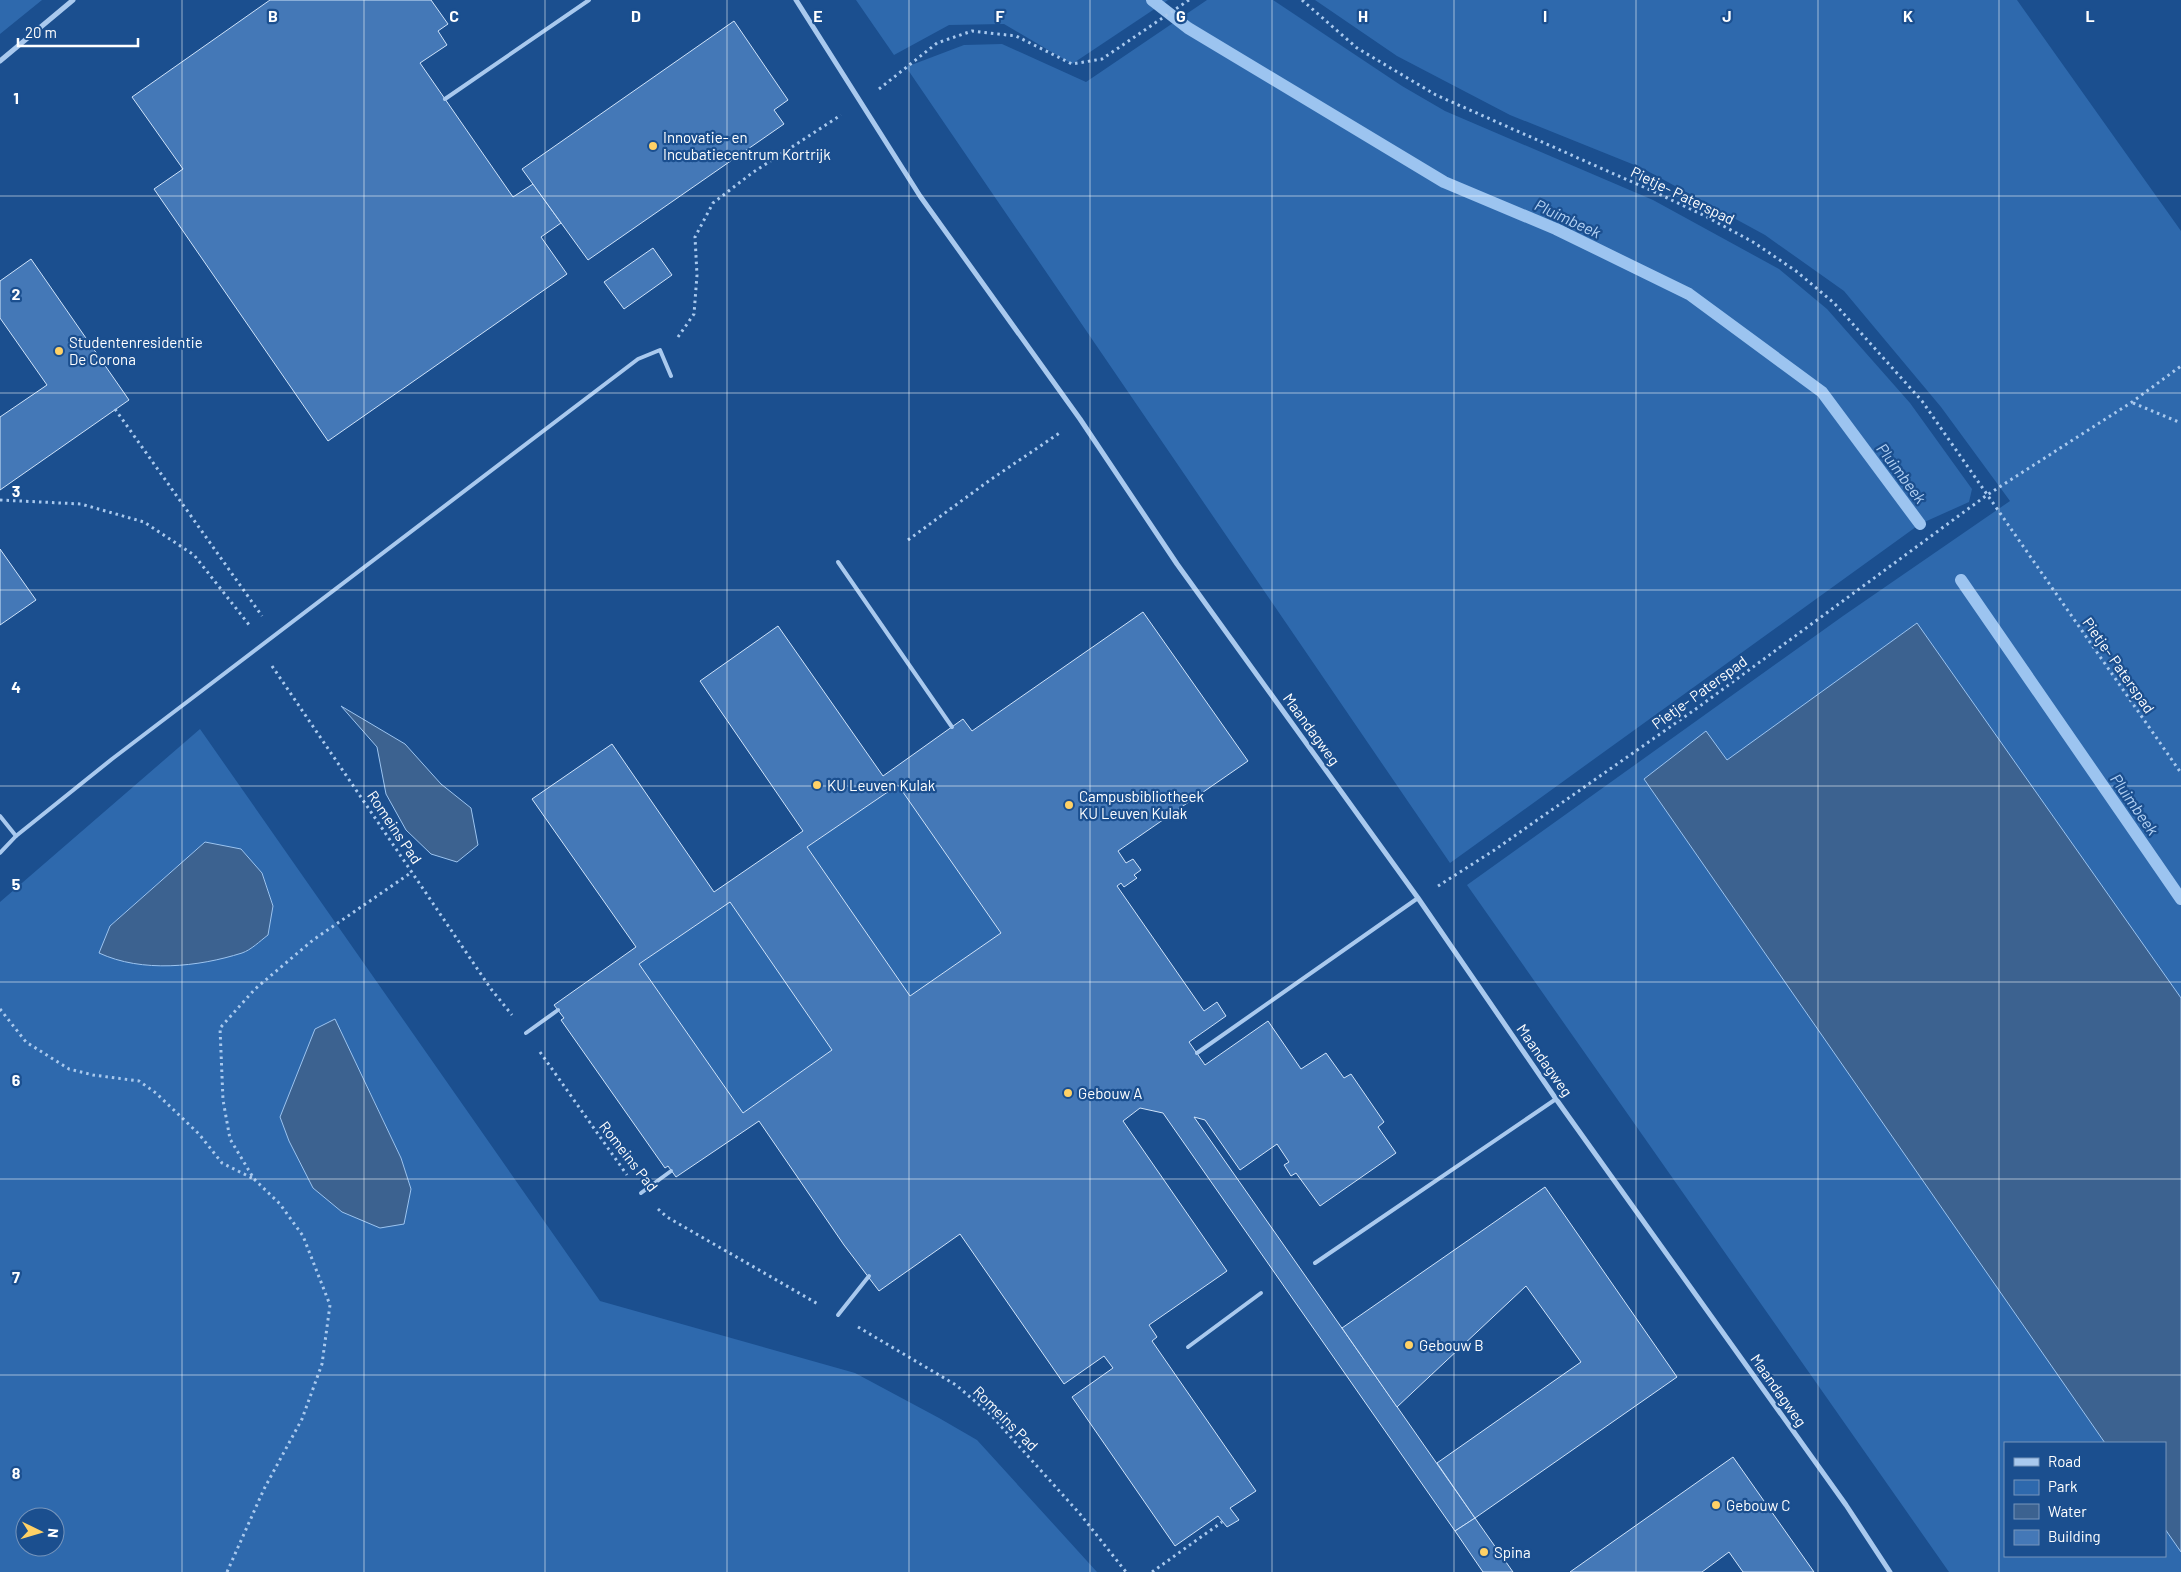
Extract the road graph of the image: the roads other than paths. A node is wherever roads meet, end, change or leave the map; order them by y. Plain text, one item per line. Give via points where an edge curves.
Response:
1 (73, 0) edge
2 (589, 0) edge
3 (796, 0) edge
4 (0, 61) edge
5 (445, 99) dead end
6 (671, 376) dead end
7 (838, 562) dead end
8 (952, 727) dead end
9 (0, 816) edge
10 (16, 836) junction
11 (0, 853) edge
12 (1418, 898) junction
13 (558, 1010) dead end
14 (526, 1033) road end
15 (1197, 1053) dead end
16 (1556, 1099) junction
17 (671, 1171) dead end
18 (641, 1193) road end
19 (1315, 1263) dead end
20 (868, 1276) dead end
21 (1261, 1293) dead end
22 (838, 1315) road end
23 (1188, 1347) dead end
24 (1890, 1572) edge

1 - 4 street
2 - 5 lane
3 - 12 street, Maandagweg via 920,196 1080,419 1177,564
6 - 10 lane via 660,350 638,358 112,759
7 - 8 lane
9 - 10 lane
10 - 11 lane
12 - 15 lane
12 - 16 street, Maandagweg
13 - 14 lane
16 - 19 lane
16 - 24 street, Maandagweg via 1846,1505
17 - 18 lane
20 - 22 lane
21 - 23 lane

